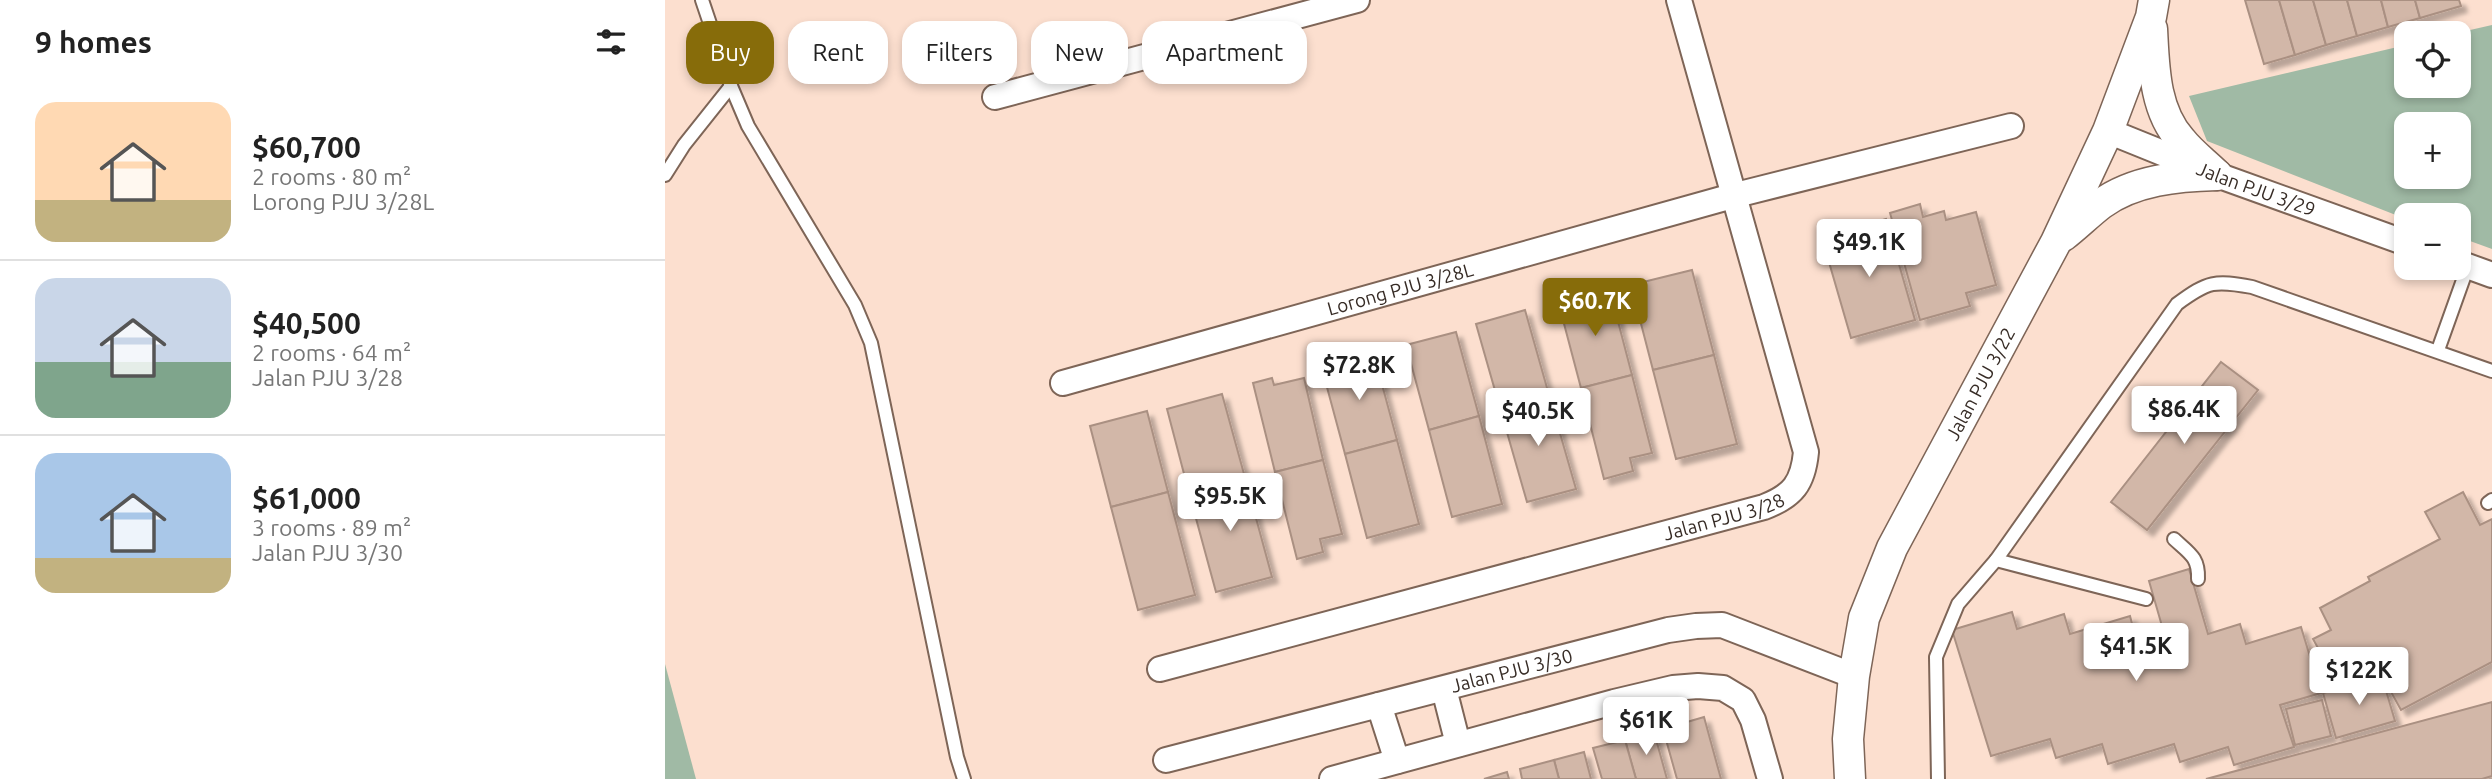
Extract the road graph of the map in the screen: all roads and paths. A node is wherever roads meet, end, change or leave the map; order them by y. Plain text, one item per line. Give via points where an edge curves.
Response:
1 (702, 0) edge
2 (1357, 0) edge
3 (1679, 0) edge
4 (2153, 9) edge
5 (731, 86) junction
6 (995, 97) dead end
7 (2011, 126) dead end
8 (2108, 131) junction
9 (665, 175) edge
10 (2217, 175) junction
11 (1736, 195) junction
12 (2394, 239) edge
13 (2056, 242) junction
14 (2471, 268) edge
15 (2492, 275) edge
16 (2459, 280) edge
17 (2438, 350) junction
18 (2492, 370) edge
19 (1063, 383) dead end
20 (2174, 539) dead end
21 (1996, 560) junction
22 (2198, 579) dead end
23 (2146, 599) dead end
24 (1160, 669) dead end
25 (1854, 676) junction
26 (1444, 689) junction
27 (1379, 705) junction
28 (1458, 744) junction
29 (1166, 760) dead end
30 (1397, 761) junction
31 (964, 779) edge
32 (1332, 779) edge
33 (1770, 779) edge
34 (1850, 779) edge
35 (1938, 779) edge

1 - 5 lane
2 - 6 street
3 - 11 street, Jalan PJU 3/28
4 - 8 street, Jalan PJU 3/22
4 - 10 street via 2155,82 2165,112 2179,139
5 - 9 lane
5 - 31 lane via 748,126 855,305 871,343
7 - 11 street, Lorong PJU 3/28L
8 - 10 street, Jalan PJU 3/29
8 - 13 street, Jalan PJU 3/22
10 - 12 street, Jalan PJU 3/29
10 - 13 street via 2185,176 2126,190 2102,203
11 - 19 street, Lorong PJU 3/28L
11 - 24 street, Jalan PJU 3/28 via 1806,452 1796,488 1782,500
13 - 25 street, Jalan PJU 3/22 via 1892,548 1864,618
14 - 15 street
16 - 17 lane
17 - 18 lane
17 - 21 lane via 2252,287 2226,282 2200,287 2177,304
20 - 22 lane via 2199,565
21 - 23 lane
21 - 35 lane via 1958,604 1936,657
25 - 26 street, Jalan PJU 3/30 via 1722,625 1668,630
25 - 34 street, Jalan PJU 3/22 via 1848,739
26 - 27 street, Jalan PJU 3/30
26 - 28 street
27 - 29 street, Jalan PJU 3/30
27 - 30 street
28 - 30 street
28 - 33 street via 1673,688 1723,688 1743,700
30 - 32 street

